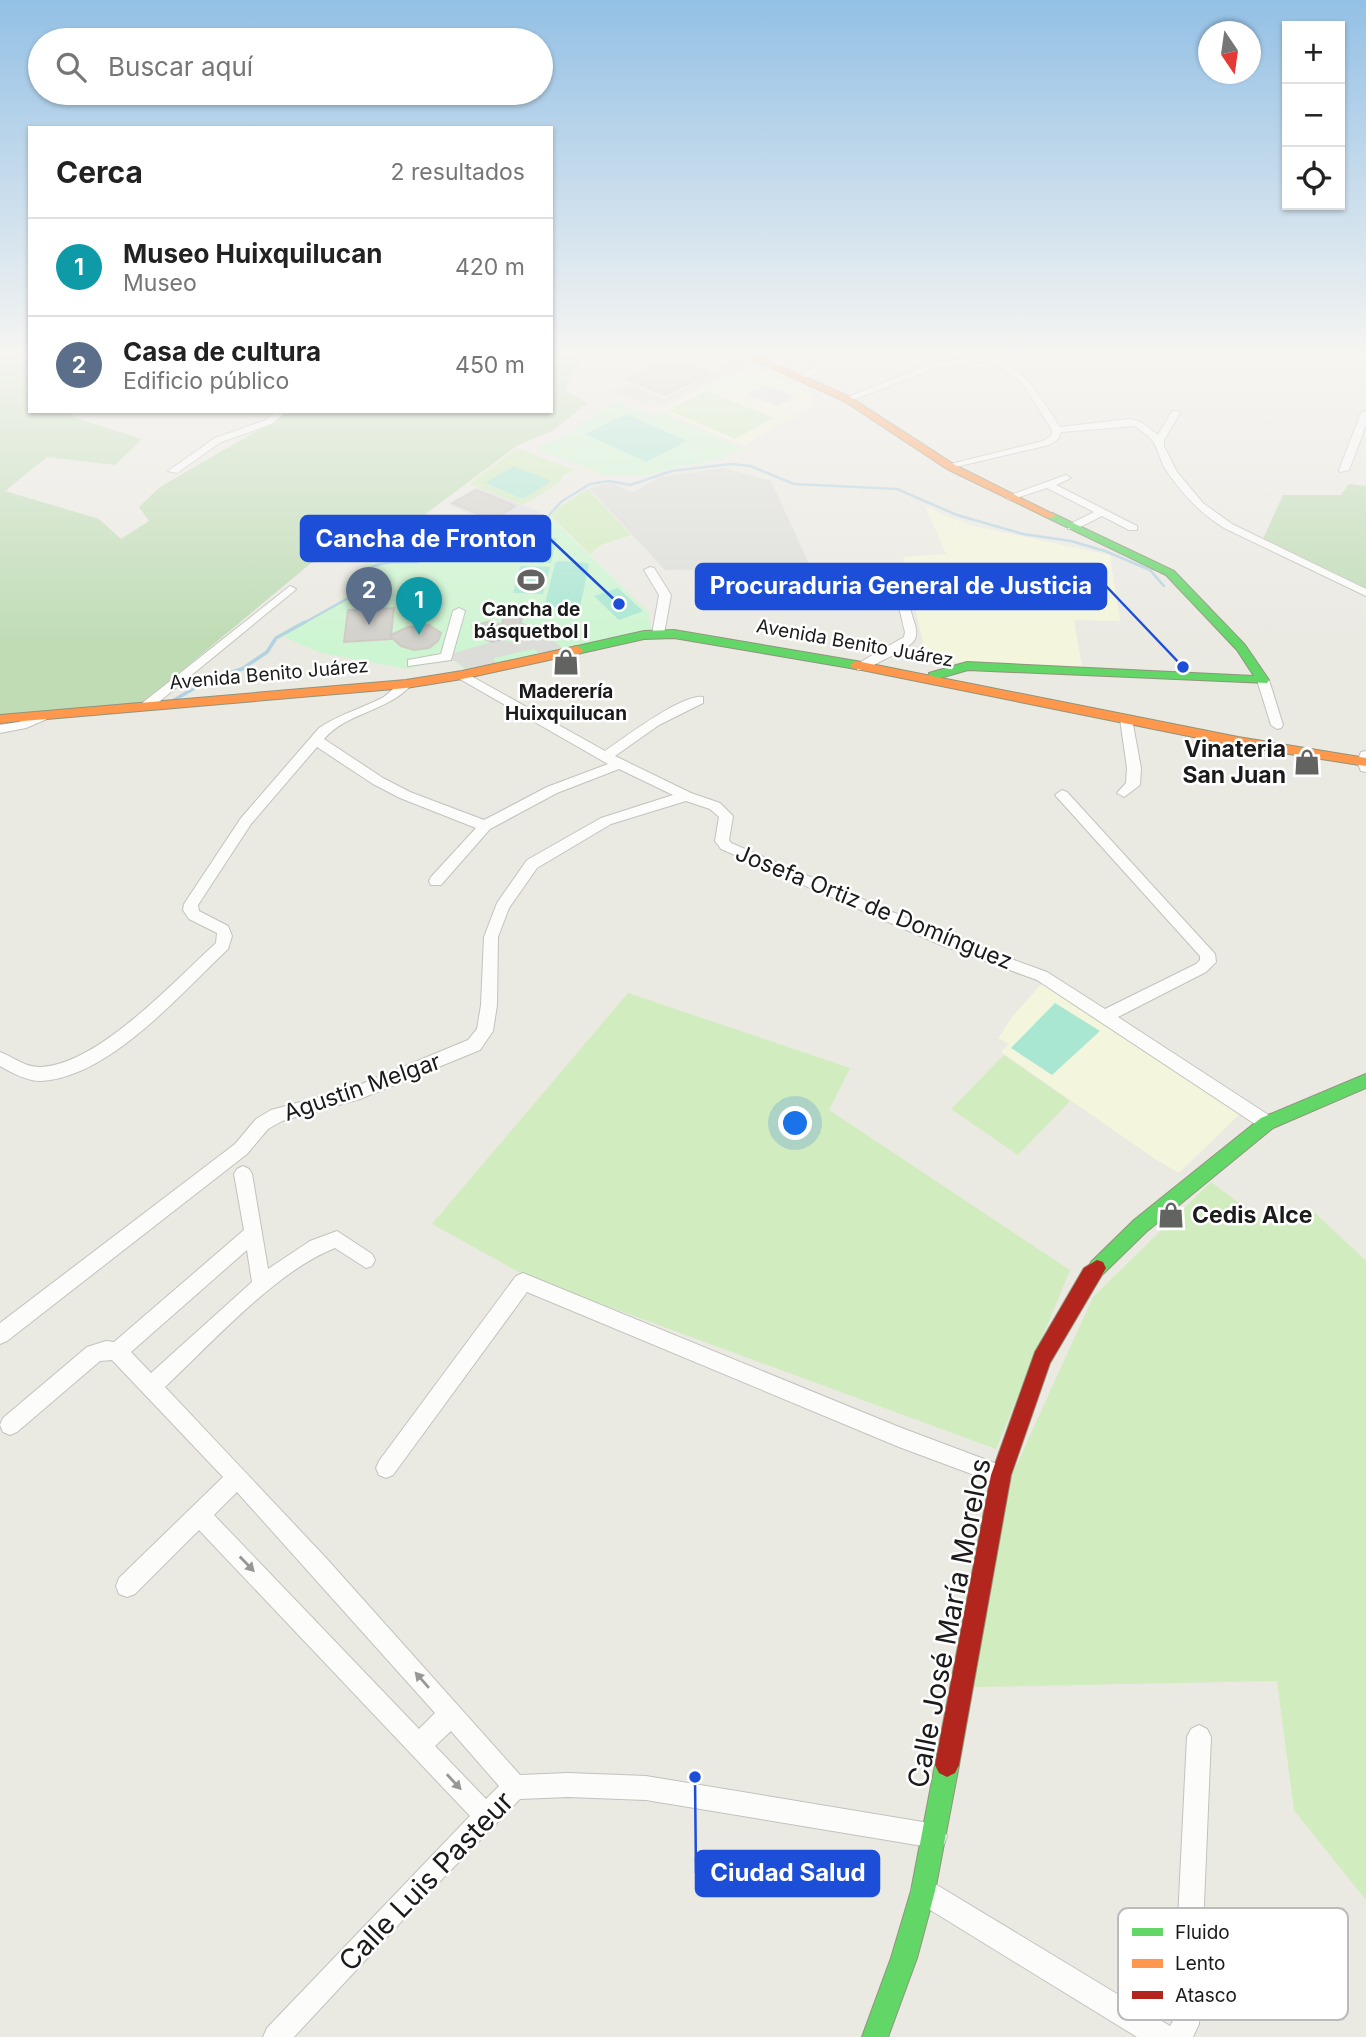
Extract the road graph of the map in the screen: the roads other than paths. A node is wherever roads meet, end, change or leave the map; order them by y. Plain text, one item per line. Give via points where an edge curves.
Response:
1 (202, 451) edge
2 (927, 451) edge
3 (1014, 451) edge
4 (1161, 451) edge
5 (1351, 451) edge
6 (951, 467) junction
7 (1344, 470) dead end
8 (173, 471) dead end
9 (1066, 478) dead end
10 (1047, 484) junction
11 (1010, 497) junction
12 (1103, 512) junction
13 (1072, 527) junction
14 (1133, 528) dead end
15 (830, 566) dead end
16 (650, 570) dead end
17 (290, 589) dead end
18 (1366, 593) edge
19 (458, 611) dead end
20 (658, 634) junction
21 (412, 663) dead end
22 (861, 667) junction
23 (462, 675) junction
24 (930, 677) junction
25 (1263, 680) junction
26 (406, 684) junction
27 (699, 700) dead end
28 (148, 703) junction
29 (43, 716) junction
30 (0, 719) edge
31 (1126, 719) junction
32 (1277, 725) dead end
33 (0, 729) edge
34 (317, 741) junction
35 (604, 757) junction
36 (1365, 762) edge
37 (619, 764) junction
38 (1124, 793) dead end
39 (1062, 795) dead end
40 (686, 796) junction
41 (485, 826) junction
42 (436, 881) dead end
43 (1106, 1016) junction
44 (0, 1059) edge
45 (1365, 1083) edge
46 (1267, 1123) junction
47 (243, 1174) dead end
48 (253, 1233) junction
49 (366, 1260) dead end
50 (262, 1286) junction
51 (0, 1335) edge
52 (117, 1352) junction
53 (151, 1387) junction
54 (10, 1425) dead end
55 (386, 1468) dead end
56 (1001, 1475) junction
57 (238, 1477) junction
58 (200, 1515) junction
59 (127, 1586) dead end
60 (452, 1713) junction
61 (1199, 1737) dead end
62 (419, 1745) junction
63 (515, 1787) junction
64 (486, 1816) junction
65 (935, 1836) junction
66 (923, 1891) junction
67 (1191, 1908) edge
68 (1118, 2010) edge
69 (1134, 2020) edge
70 (1186, 2020) edge
71 (276, 2037) edge
72 (875, 2037) edge
73 (1162, 2037) edge
74 (1175, 2037) edge

1 - 8 street
2 - 6 main road
3 - 6 street
4 - 18 street via 1208,513
5 - 7 street
6 - 11 main road
9 - 10 street
10 - 11 street
10 - 12 street
11 - 13 main road
12 - 13 street
12 - 14 street
13 - 25 main road via 1170,573 1241,648
15 - 22 street via 882,572 898,585 909,639
16 - 20 street via 665,595
17 - 28 street
19 - 21 street via 447,657
20 - 22 main road, Avenida Benito Juárez via 713,639
20 - 23 main road, Avenida Benito Juárez
22 - 24 main road, Avenida Benito Juárez
23 - 26 main road, Avenida Benito Juárez
23 - 35 street, Josefa Ortiz de Domínguez
24 - 25 main road via 967,666
24 - 31 main road, Avenida Benito Juárez
25 - 32 street
26 - 28 main road, Avenida Benito Juárez
26 - 34 street via 387,700 339,720
27 - 35 street
28 - 29 main road, Avenida Benito Juárez
29 - 30 main road, Avenida Benito Juárez
29 - 33 street
31 - 36 main road, Avenida Benito Juárez via 1282,751
31 - 38 street via 1134,768 1133,785
34 - 41 street via 387,786
34 - 44 street via 246,821 191,904 194,915 223,930 223,946 96,1055 66,1070 41,1074
35 - 37 street, Josefa Ortiz de Domínguez
37 - 40 street, Josefa Ortiz de Domínguez
37 - 41 street via 552,790
39 - 43 street via 1207,954 1208,962 1202,968
40 - 43 street, Josefa Ortiz de Domínguez via 715,806 726,816 722,841 726,846 946,941 1042,976
40 - 51 street, Agustín Melgar via 606,821 532,864 502,907 491,937 485,1031 474,1045 342,1098 301,1106 262,1124 241,1149
41 - 42 street
43 - 46 street, Josefa Ortiz de Domínguez
45 - 46 main road, Calle José María Morelos
46 - 56 main road, Calle José María Morelos via 1140,1226 1091,1274 1042,1359
47 - 48 street
48 - 50 street
48 - 52 street
49 - 50 street via 337,1239 322,1242
50 - 53 street
52 - 53 street
52 - 54 street via 94,1354
53 - 57 street
55 - 56 street via 525,1282
56 - 65 main road, Calle José María Morelos
57 - 58 street
60 -> 57 street
58 - 59 street
58 -> 62 street
60 - 62 street
60 - 63 street
61 - 67 street
62 -> 64 street
63 - 64 street, Calle Luis Pasteur
63 - 65 street, Calle Luis Pasteur via 646,1788
64 - 71 street, Calle Luis Pasteur
65 - 66 main road, Calle José María Morelos
66 - 68 street
66 - 72 main road, Calle José María Morelos
69 - 73 street
70 - 74 street

